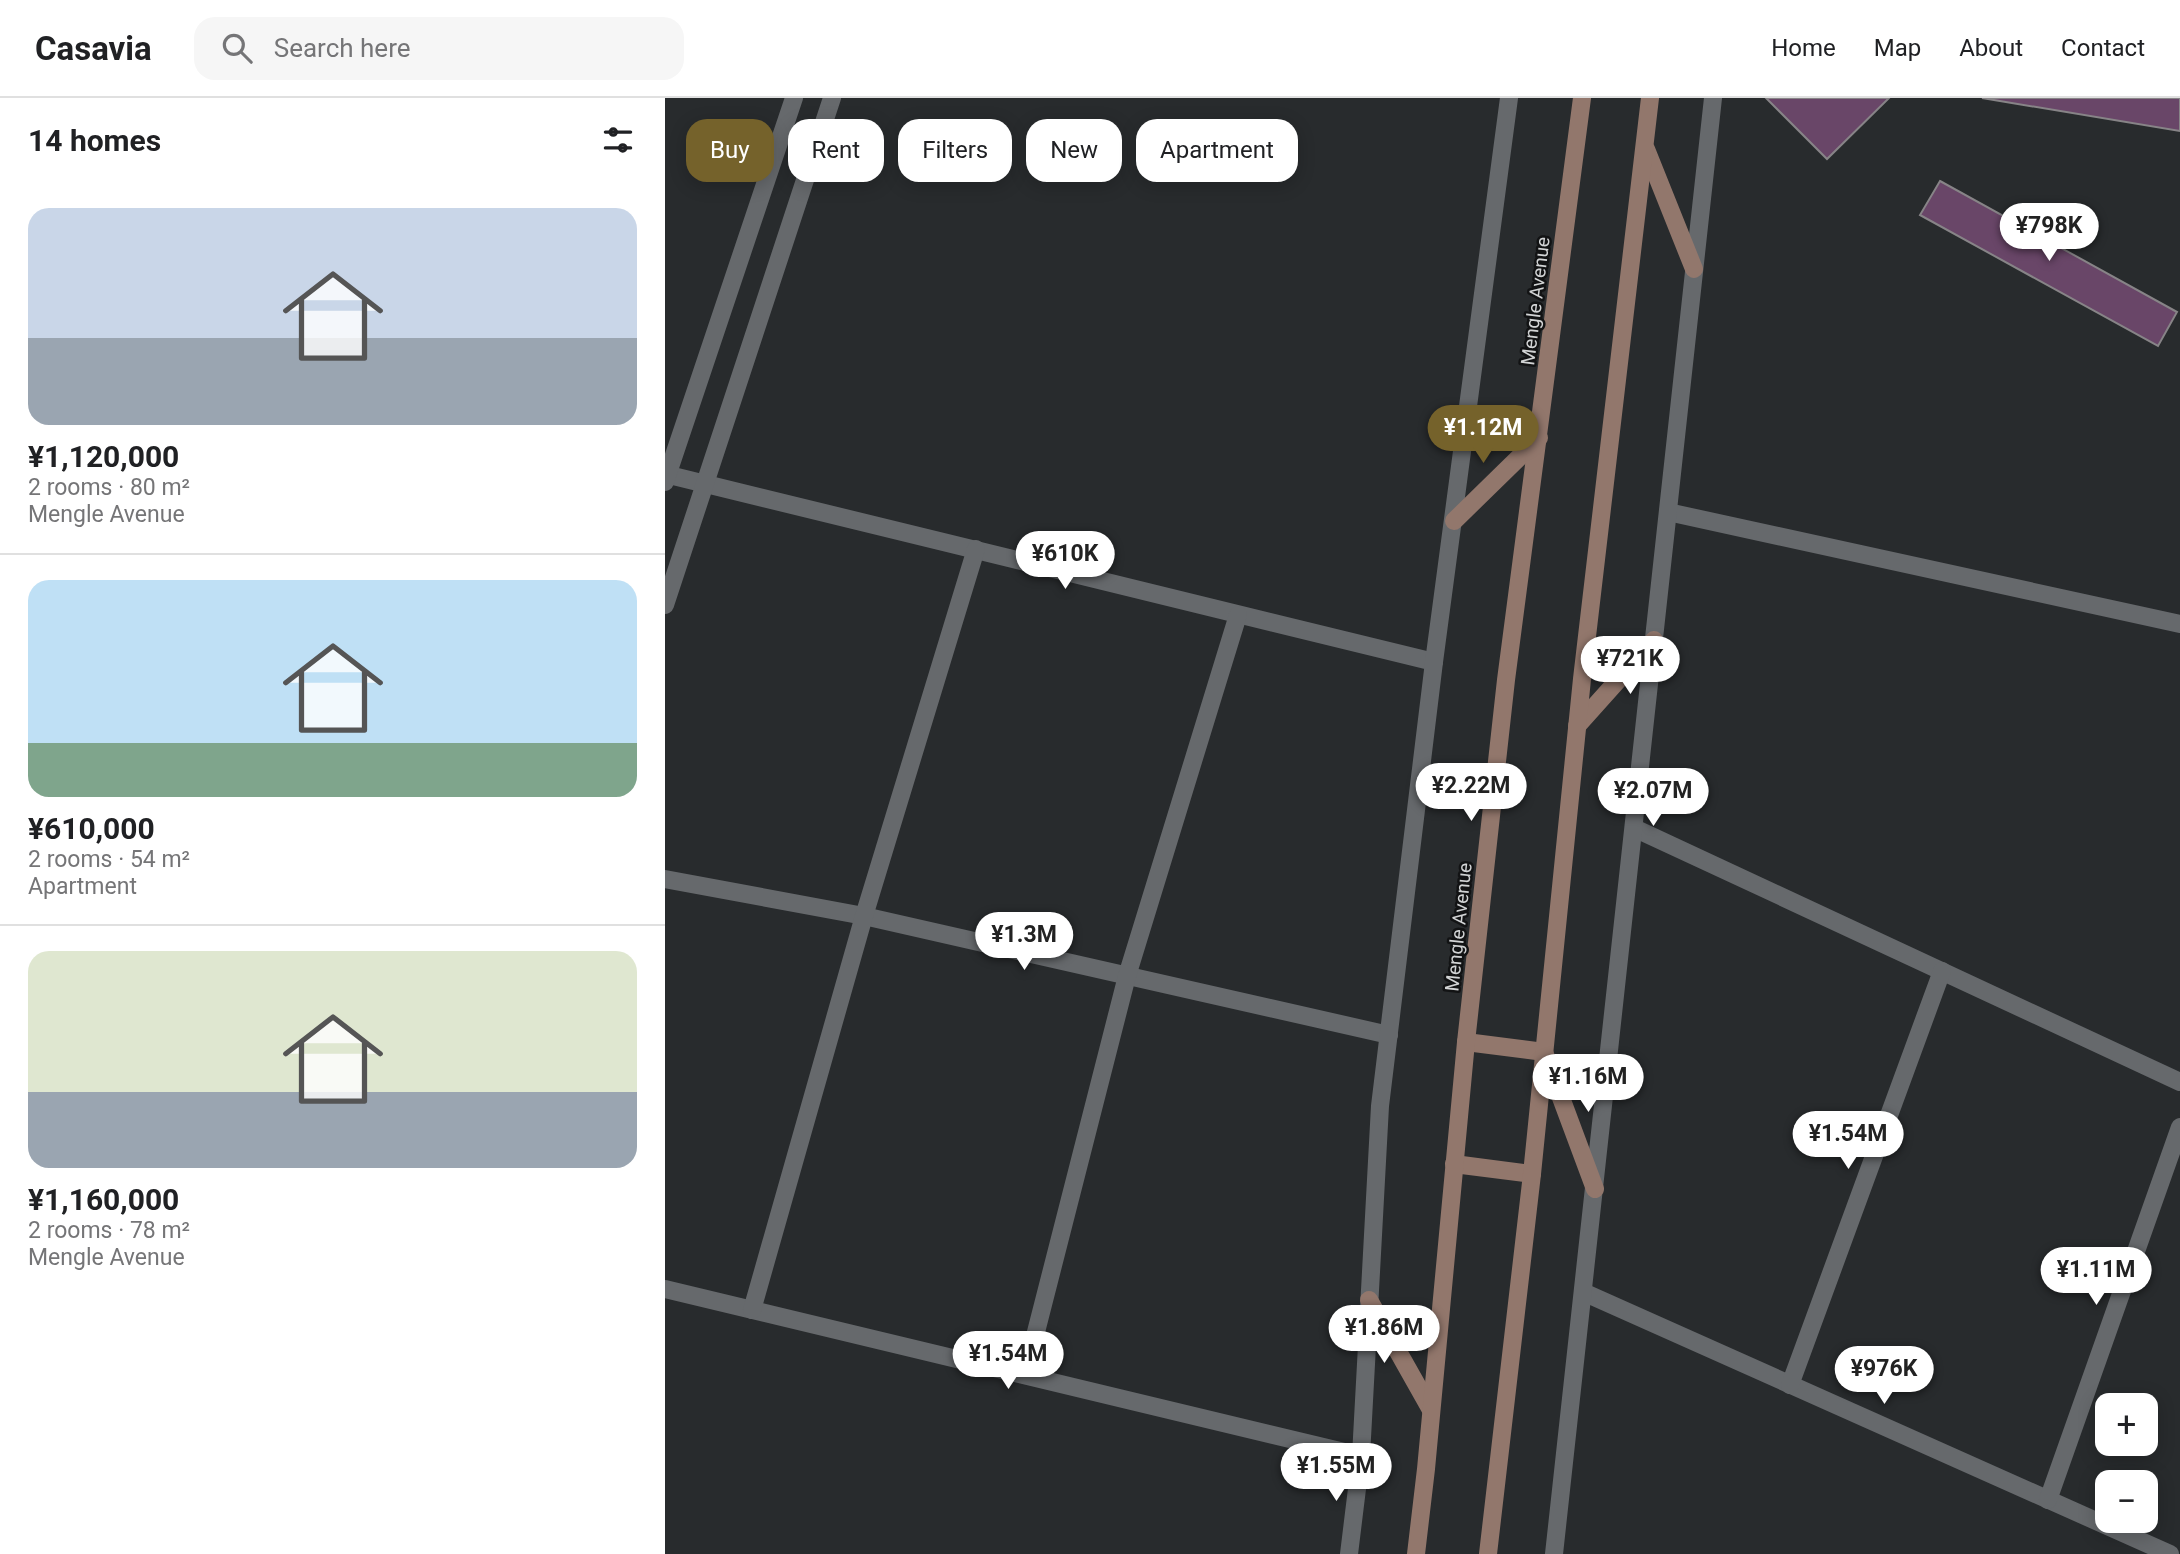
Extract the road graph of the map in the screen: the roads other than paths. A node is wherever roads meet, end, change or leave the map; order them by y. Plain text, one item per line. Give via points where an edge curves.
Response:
1 (794, 98) edge
2 (832, 98) edge
3 (1509, 98) edge
4 (1582, 98) edge
5 (1650, 98) edge
6 (1713, 98) edge
7 (1645, 145) junction
8 (1694, 269) junction
9 (1539, 438) junction
10 (666, 477) edge
11 (704, 484) junction
12 (1668, 512) junction
13 (1454, 521) junction
14 (976, 549) junction
15 (665, 605) edge
16 (1238, 615) junction
17 (2180, 624) edge
18 (1654, 640) junction
19 (1434, 662) junction
20 (1577, 726) junction
21 (1634, 828) junction
22 (665, 879) edge
23 (864, 916) junction
24 (1942, 971) junction
25 (1127, 976) junction
26 (1389, 1035) junction
27 (1466, 1042) junction
28 (1544, 1052) junction
29 (2180, 1082) edge
30 (2180, 1127) edge
31 (1454, 1164) junction
32 (1532, 1174) junction
33 (1594, 1189) junction
34 (665, 1289) edge
35 (1583, 1292) junction
36 (1369, 1300) junction
37 (752, 1310) junction
38 (1025, 1375) junction
39 (1790, 1385) junction
40 (1431, 1411) junction
41 (1361, 1456) junction
42 (2048, 1500) junction
43 (1349, 1554) edge
44 (1416, 1554) edge
45 (1488, 1554) edge
46 (1554, 1554) edge
47 (2170, 1554) edge

1 - 10 street
2 - 11 street
3 - 13 street
4 - 9 main road, Mengle Avenue
5 - 7 main road
6 - 8 street
7 - 8 main road
7 - 20 main road
8 - 12 street
9 - 13 main road
9 - 27 main road, Mengle Avenue via 1506,680
10 - 11 street
11 - 14 street
11 - 15 street
12 - 17 street
12 - 18 street
13 - 19 street
14 - 16 street
14 - 23 street
16 - 19 street
16 - 25 street
18 - 20 main road
18 - 21 street
19 - 26 street
20 - 28 main road
21 - 24 street
21 - 33 street
22 - 23 street
23 - 25 street
23 - 37 street
24 - 29 street
24 - 39 street
25 - 26 street
25 - 38 street
26 - 36 street via 1380,1106
27 - 28 main road
27 - 31 main road, Mengle Avenue
28 - 32 main road
28 - 33 main road
30 - 42 street
31 - 32 main road
31 - 40 main road, Mengle Avenue
32 - 45 main road
33 - 35 street
34 - 37 street
35 - 39 street
35 - 46 street
36 - 40 main road
36 - 41 street
37 - 38 street
38 - 41 street
39 - 42 street
40 - 44 main road, Mengle Avenue
41 - 43 street
42 - 47 street

